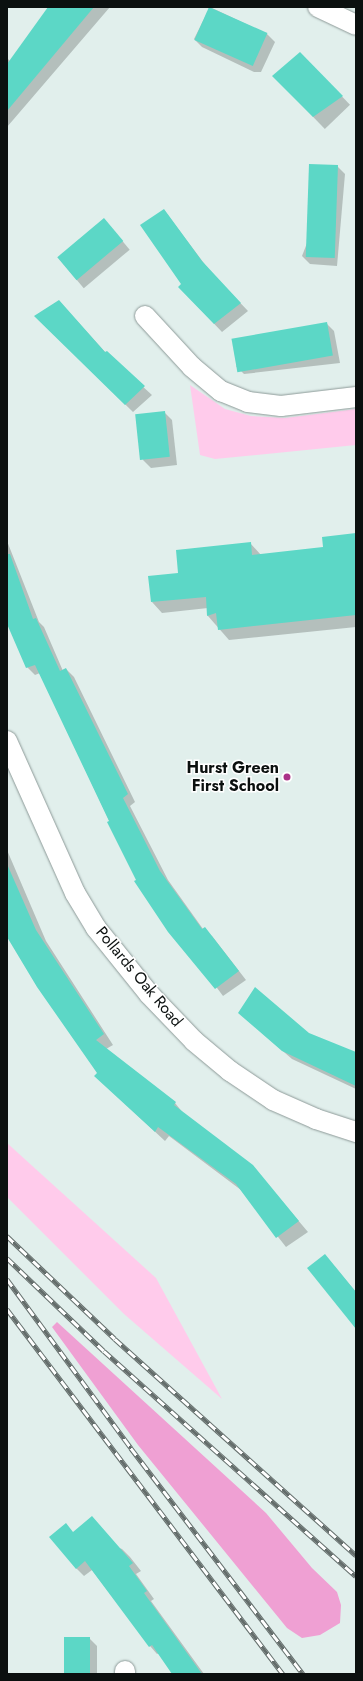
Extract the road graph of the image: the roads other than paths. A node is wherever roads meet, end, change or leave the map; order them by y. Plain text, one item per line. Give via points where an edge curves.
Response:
1 (318, 7) edge
2 (356, 25) edge
3 (145, 316) dead end
4 (356, 397) edge
5 (7, 741) edge
6 (356, 1132) edge

1 - 2 street
3 - 4 street via 221,391 248,402 281,406
5 - 6 street, Pollards Oak Road via 75,893 96,928 149,994 194,1041 230,1071 273,1100 316,1119

